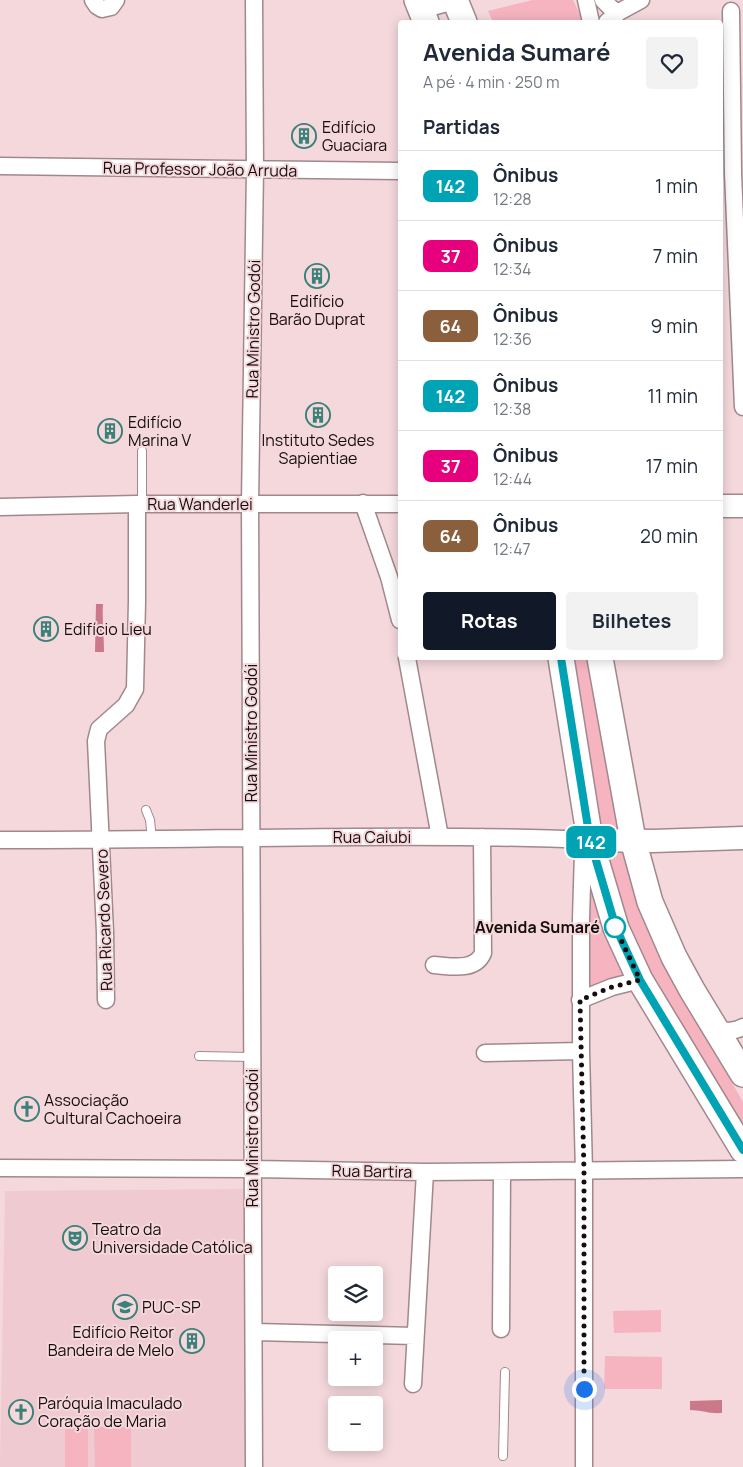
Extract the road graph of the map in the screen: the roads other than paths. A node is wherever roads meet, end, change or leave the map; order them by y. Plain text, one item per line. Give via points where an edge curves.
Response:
1 (93, 0) edge
2 (116, 0) edge
3 (254, 0) edge
4 (586, 0) edge
5 (603, 0) edge
6 (641, 0) edge
7 (458, 6) edge
8 (421, 11) edge
9 (731, 11) dead end
10 (613, 17) edge
11 (591, 20) edge
12 (0, 166) edge
13 (255, 170) junction
14 (398, 171) edge
15 (732, 173) edge
16 (743, 407) edge
17 (142, 451) dead end
18 (250, 503) junction
19 (363, 503) junction
20 (140, 504) junction
21 (398, 504) edge
22 (723, 506) edge
23 (743, 506) edge
24 (0, 507) edge
25 (398, 612) edge
26 (407, 660) edge
27 (561, 660) edge
28 (600, 660) edge
29 (146, 810) dead end
30 (440, 837) junction
31 (482, 837) junction
32 (251, 838) junction
33 (743, 838) edge
34 (0, 840) edge
35 (152, 840) junction
36 (590, 840) junction
37 (633, 840) junction
38 (101, 841) junction
39 (434, 965) dead end
40 (640, 980) junction
41 (106, 1000) dead end
42 (580, 1000) junction
43 (743, 1027) edge
44 (715, 1030) junction
45 (581, 1051) junction
46 (485, 1053) dead end
47 (199, 1056) dead end
48 (252, 1058) junction
49 (743, 1074) edge
50 (743, 1150) edge
51 (0, 1168) edge
52 (252, 1169) junction
53 (743, 1169) edge
54 (424, 1172) junction
55 (502, 1172) junction
56 (584, 1172) junction
57 (501, 1329) dead end
58 (254, 1332) junction
59 (415, 1336) junction
60 (505, 1372) dead end
61 (413, 1384) dead end
62 (503, 1456) dead end
63 (254, 1467) edge
64 (584, 1467) edge

1 - 2 street via 102,9 111,7
3 - 13 street, Rua Ministro Godói
4 - 11 street
5 - 10 street via 612,10
6 - 10 street
7 - 8 street
9 - 15 street
12 - 13 street, Rua Professor João Arruda
13 - 14 street, Rua Professor João Arruda
13 - 18 street, Rua Ministro Godói
15 - 16 street
17 - 20 lane
18 - 19 street, Rua Wanderlei
18 - 20 street, Rua Wanderlei
18 - 32 street, Rua Ministro Godói
19 - 21 street, Rua Wanderlei
19 - 25 street
20 - 24 street, Rua Wanderlei
20 - 38 street, Rua Ricardo Severo via 136,680 132,697 103,724 96,741
22 - 23 main road
26 - 30 street
27 - 36 main road
28 - 37 main road
29 - 35 lane
30 - 31 street, Rua Caiubi
30 - 32 street, Rua Caiubi
31 - 36 street, Rua Caiubi
31 - 39 street via 483,953 471,965
32 - 35 street, Rua Caiubi
32 - 48 street, Rua Ministro Godói
33 - 37 main road, Rua Caiubi
34 - 38 street, Rua Caiubi
35 - 38 street, Rua Caiubi
36 - 37 main road, Rua Caiubi
36 - 40 main road via 616,928
36 - 42 street via 583,852
37 - 44 main road via 643,881 660,926
38 - 41 street, Rua Ricardo Severo
40 - 42 street
40 - 50 main road
42 - 45 street
43 - 44 street via 732,1031
44 - 49 main road
45 - 46 street
45 - 56 street
47 - 48 lane
48 - 52 street, Rua Ministro Godói
51 - 52 street, Rua Bartira
52 - 54 street, Rua Bartira
52 - 58 street, Rua Ministro Godói
53 - 56 street, Rua Bartira
54 - 55 street, Rua Bartira
54 - 59 street
55 - 56 street, Rua Bartira
55 - 57 street
56 - 64 street
58 - 59 street
58 - 63 street, Rua Ministro Godói
59 - 61 street
60 - 62 lane

